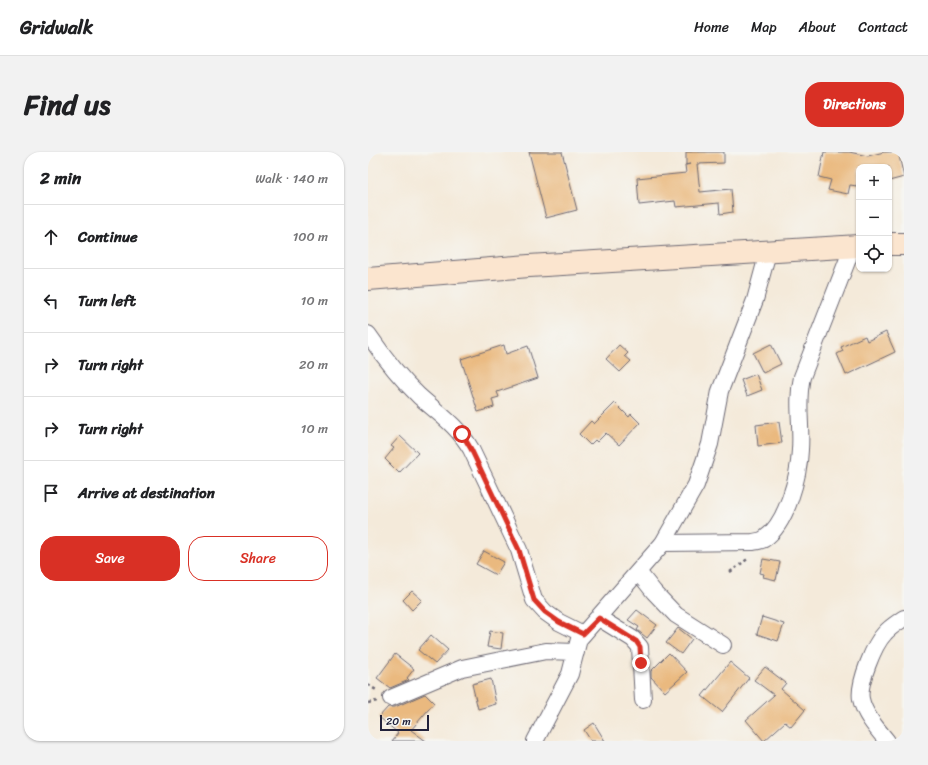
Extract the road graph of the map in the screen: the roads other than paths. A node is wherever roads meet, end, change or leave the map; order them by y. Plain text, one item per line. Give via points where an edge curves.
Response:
1 (892, 244) edge
2 (904, 244) edge
3 (856, 246) edge
4 (768, 252) junction
5 (368, 279) edge
6 (368, 334) edge
7 (663, 543) junction
8 (639, 573) junction
9 (599, 618) junction
10 (904, 618) edge
11 (583, 634) junction
12 (723, 645) dead end
13 (576, 652) junction
14 (391, 698) dead end
15 (643, 700) dead end
16 (535, 741) edge
17 (887, 741) edge

1 - 2 main road
3 - 4 main road
3 - 7 street via 802,377 799,390 801,449 798,469 778,526 763,540 753,542
4 - 5 main road via 529,266
4 - 7 street via 756,300 720,391 704,464 696,485
6 - 11 street via 394,370 462,434 519,550 534,600 559,622
7 - 8 street
8 - 9 street
8 - 12 street via 676,615
9 - 11 street
9 - 15 street via 636,641 640,647
10 - 17 street via 885,633 878,643 861,692 866,710
11 - 13 street via 578,641
13 - 14 street via 546,651 462,668
13 - 16 street via 570,674

